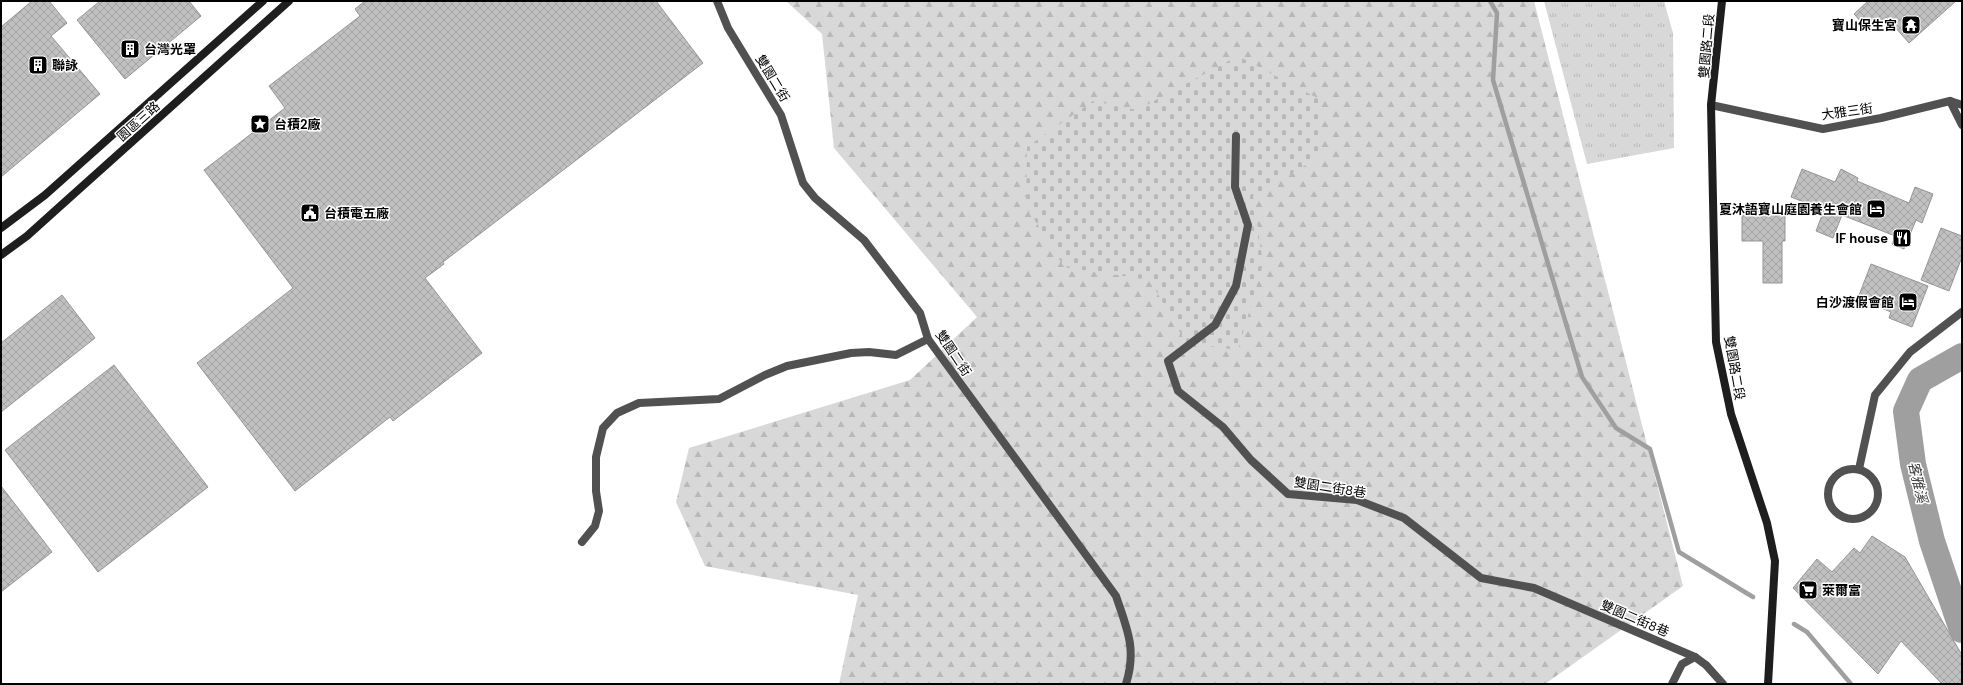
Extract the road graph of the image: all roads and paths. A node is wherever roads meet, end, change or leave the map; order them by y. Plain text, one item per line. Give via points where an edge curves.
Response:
1 (262, 1) edge
2 (289, 1) edge
3 (717, 1) edge
4 (1722, 1) edge
5 (1950, 101) junction
6 (1711, 105) junction
7 (1962, 105) edge
8 (1962, 125) edge
9 (1236, 136) dead end
10 (1, 228) edge
11 (1, 255) edge
12 (1962, 312) edge
13 (928, 339) junction
14 (1859, 469) junction
15 (582, 542) dead end
16 (1695, 657) junction
17 (1126, 684) edge
18 (1672, 684) edge
19 (1723, 684) edge
20 (1768, 684) edge

1 - 10 street, 園區三路 via 45,195
2 - 11 street, 園區三路 via 58,209
3 - 13 street, 雙園二街 via 728,28 781,115 803,183 815,198 864,240 920,313
4 - 6 street, 雙園路二段
5 - 6 street, 大雅三街 via 1823,129
5 - 7 street
5 - 8 street
6 - 20 street, 雙園路二段 via 1716,342 1731,414 1767,523 1775,561
9 - 16 street, 雙園二街8巷 via 1235,187 1248,225 1236,286 1215,325 1168,361 1178,391 1223,427 1251,460 1288,494 1357,500 1404,518 1481,578 1534,588
12 - 14 street via 1910,352 1875,395
13 - 15 street via 896,355 851,353 787,366 765,374 719,399 639,403 617,413 603,428 596,457 599,511 595,526
13 - 17 street, 雙園二街 via 1116,596 1128,632 1132,659
14 - 14 street via 1842,470 1830,482 1828,498 1836,513 1843,518 1852,519 1868,515 1877,501 1878,489 1873,478
16 - 18 street via 1682,664
16 - 19 street

